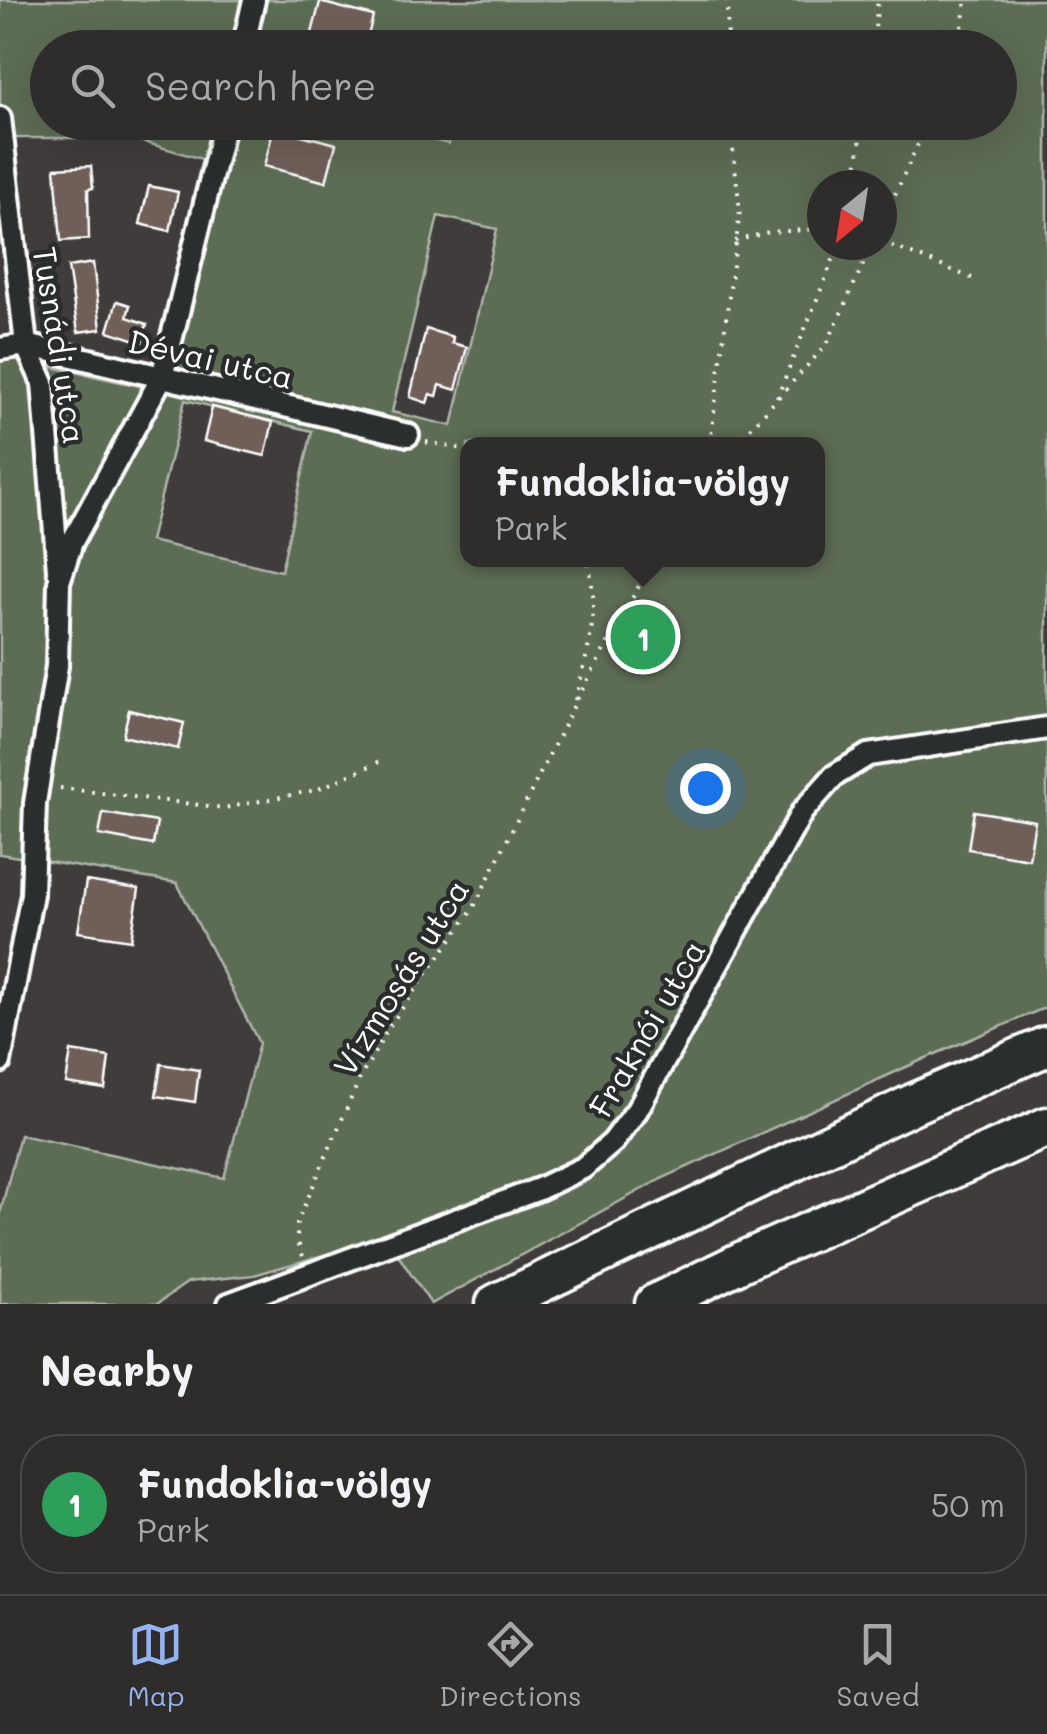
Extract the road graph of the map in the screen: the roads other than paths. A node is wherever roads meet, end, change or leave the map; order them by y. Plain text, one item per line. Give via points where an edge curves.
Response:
1 (254, 0) edge
2 (247, 30) edge
3 (0, 118) edge
4 (220, 140) edge
5 (26, 346) junction
6 (0, 348) edge
7 (162, 377) junction
8 (408, 435) dead end
9 (59, 582) junction
10 (1047, 728) edge
11 (1047, 1046) edge
12 (0, 1062) edge
13 (1047, 1126) edge
14 (229, 1304) edge
15 (496, 1304) edge
16 (655, 1304) edge

1 - 2 street
3 - 5 street, Tusnádi utca
4 - 7 street
5 - 6 street, Dévai utca
5 - 7 street, Dévai utca
5 - 9 street, Tusnádi utca via 43,383
7 - 8 street, Dévai utca
7 - 9 street via 72,542
9 - 12 street via 57,666 38,785 32,894
10 - 14 street, Fraknói utca via 868,755 834,776 802,812 663,1067 614,1142 584,1168
11 - 15 highway
13 - 16 highway

